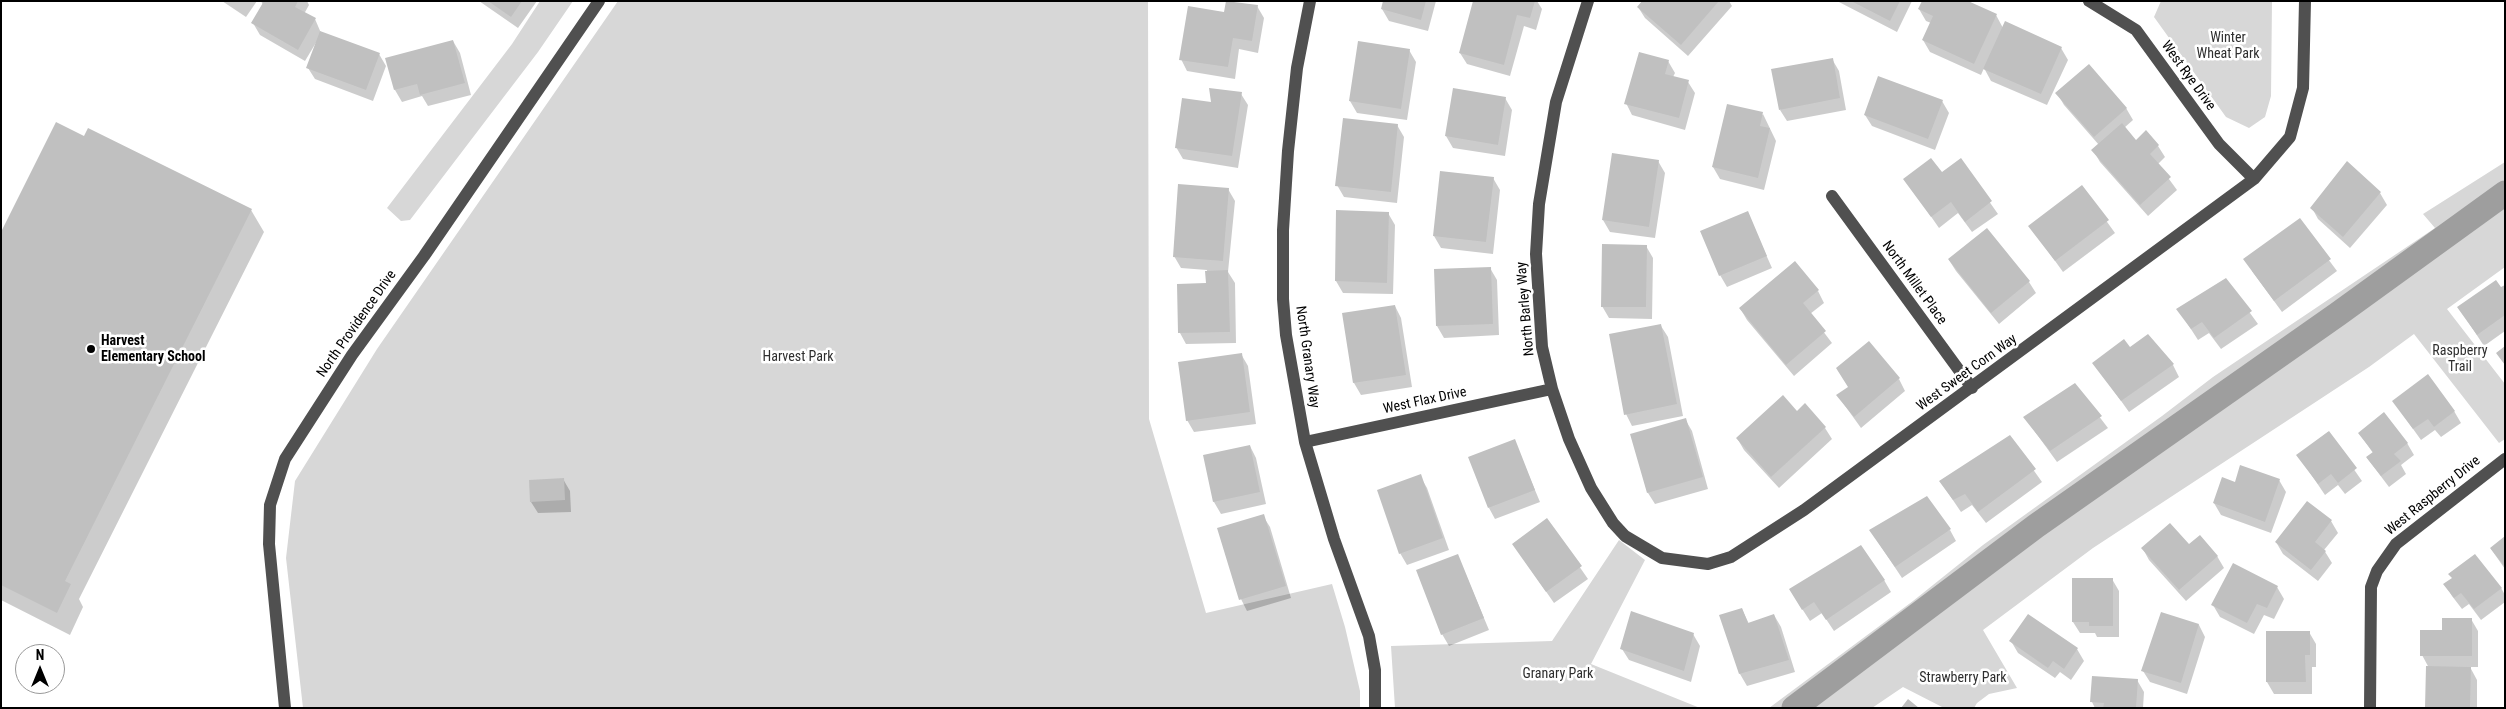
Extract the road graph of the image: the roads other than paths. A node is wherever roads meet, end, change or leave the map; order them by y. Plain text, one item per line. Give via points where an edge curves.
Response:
1 (599, 1) edge
2 (1310, 1) edge
3 (1588, 1) edge
4 (2089, 1) edge
5 (2305, 1) edge
6 (2254, 179) junction
7 (1832, 196) dead end
8 (1972, 388) junction
9 (1552, 389) junction
10 (1305, 442) junction
11 (2505, 459) edge
12 (1684, 562) joint
13 (285, 708) edge
14 (1375, 708) edge
15 (2370, 708) edge

1 - 13 street, North Providence Drive via 352,355 285,459 270,505 269,544
2 - 10 street, North Granary Way via 1297,68 1283,230 1286,335
3 - 9 street, North Barley Way via 1556,102 1539,204 1536,254 1542,347
4 - 6 street, West Rye Drive via 2136,30 2219,144
5 - 6 street, West Sweet Corn Way via 2303,88 2290,137
6 - 8 street, West Sweet Corn Way
7 - 8 street, North Millet Place
8 - 12 street, West Sweet Corn Way via 1804,510 1731,557 1708,564
9 - 10 street, West Flax Drive
9 - 12 street, North Barley Way via 1580,463 1613,523 1625,536 1662,558
10 - 14 street, North Granary Way via 1334,539 1369,636
11 - 15 street, West Raspberry Drive via 2396,544 2377,571 2371,587

